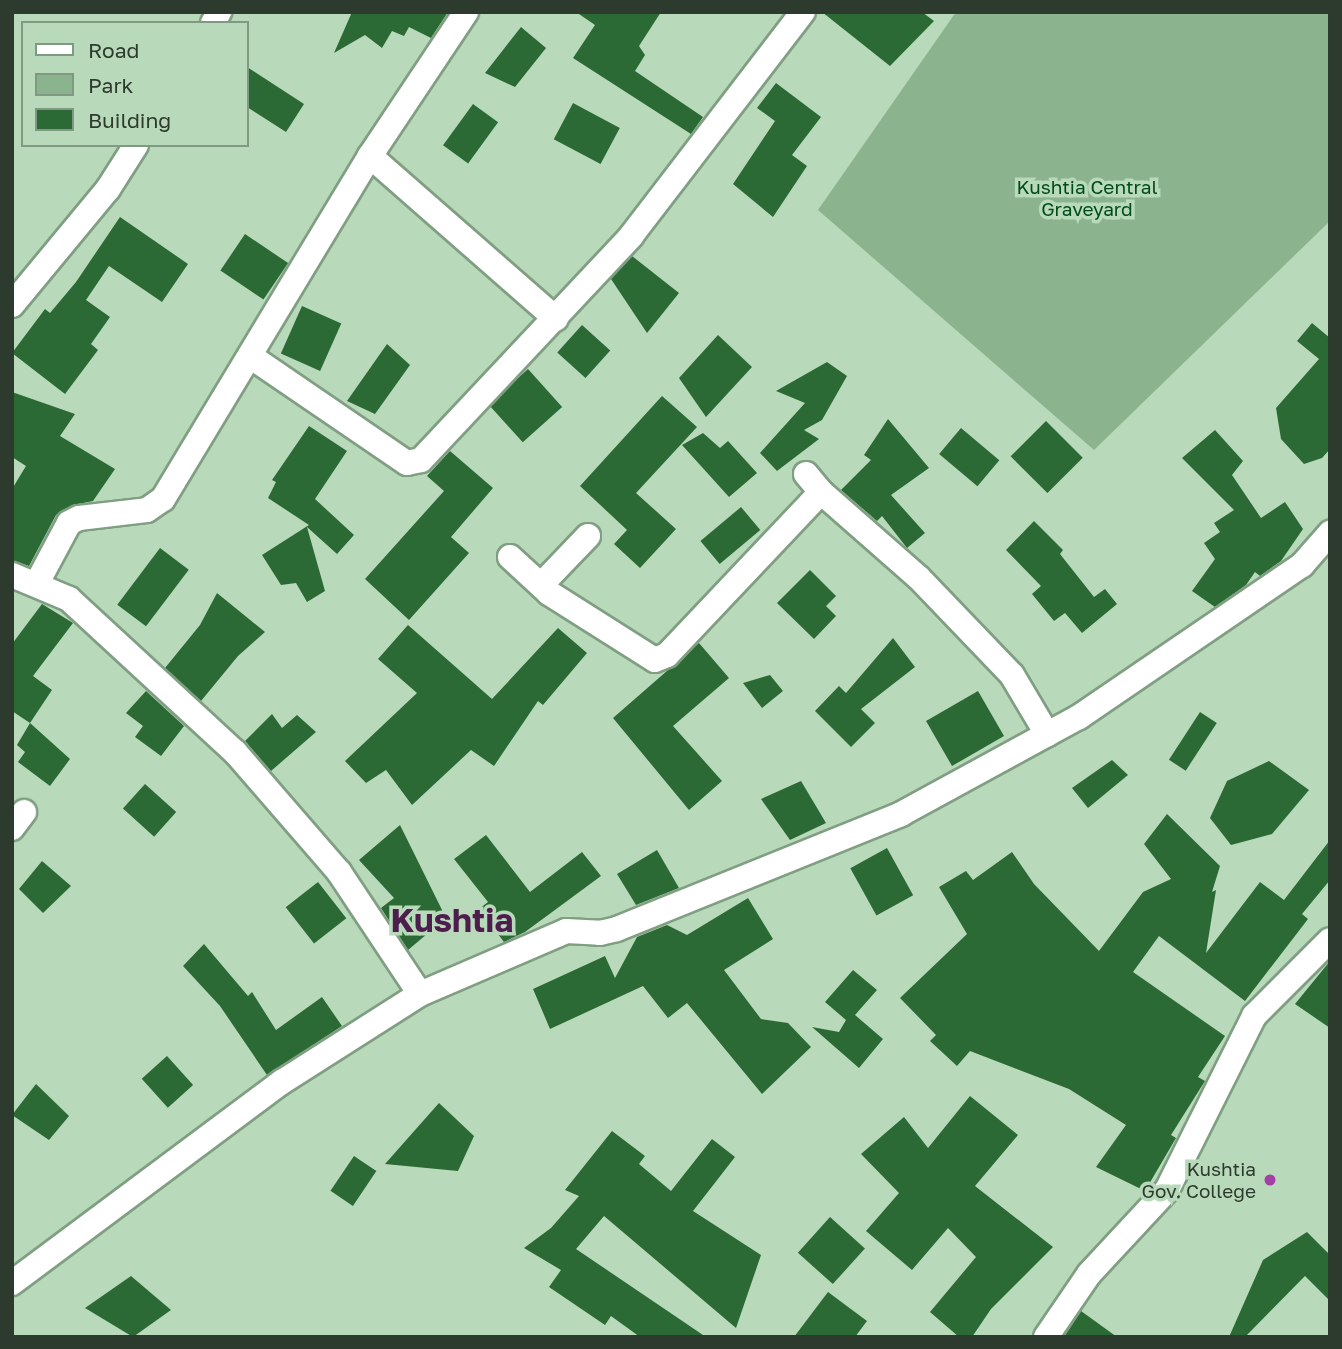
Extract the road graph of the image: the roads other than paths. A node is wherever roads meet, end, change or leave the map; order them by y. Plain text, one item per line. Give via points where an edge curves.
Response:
1 (466, 12) edge
2 (803, 12) edge
3 (135, 147) edge
4 (370, 156) junction
5 (12, 304) edge
6 (556, 318) junction
7 (250, 356) junction
8 (1330, 533) edge
9 (589, 536) dead end
10 (510, 557) dead end
11 (12, 575) edge
12 (37, 583) junction
13 (541, 585) junction
14 (1047, 734) junction
15 (1330, 940) edge
16 (421, 994) junction
17 (13, 1282) edge
18 (1046, 1337) edge

1 - 4 street
2 - 6 street via 631,236
3 - 5 street via 108,189
4 - 6 street
4 - 7 street
6 - 7 street via 421,460 407,463
7 - 12 street via 163,499 147,510 69,523
8 - 14 street via 1302,565 1090,710
9 - 13 street
10 - 13 street
11 - 12 street
12 - 16 street via 69,599 235,752 339,872
13 - 14 street via 655,660 667,656 814,483 919,578 1012,675
14 - 16 street via 901,814 617,929 566,931
15 - 18 street via 1255,1016 1167,1190 1089,1274
16 - 17 street via 282,1082

